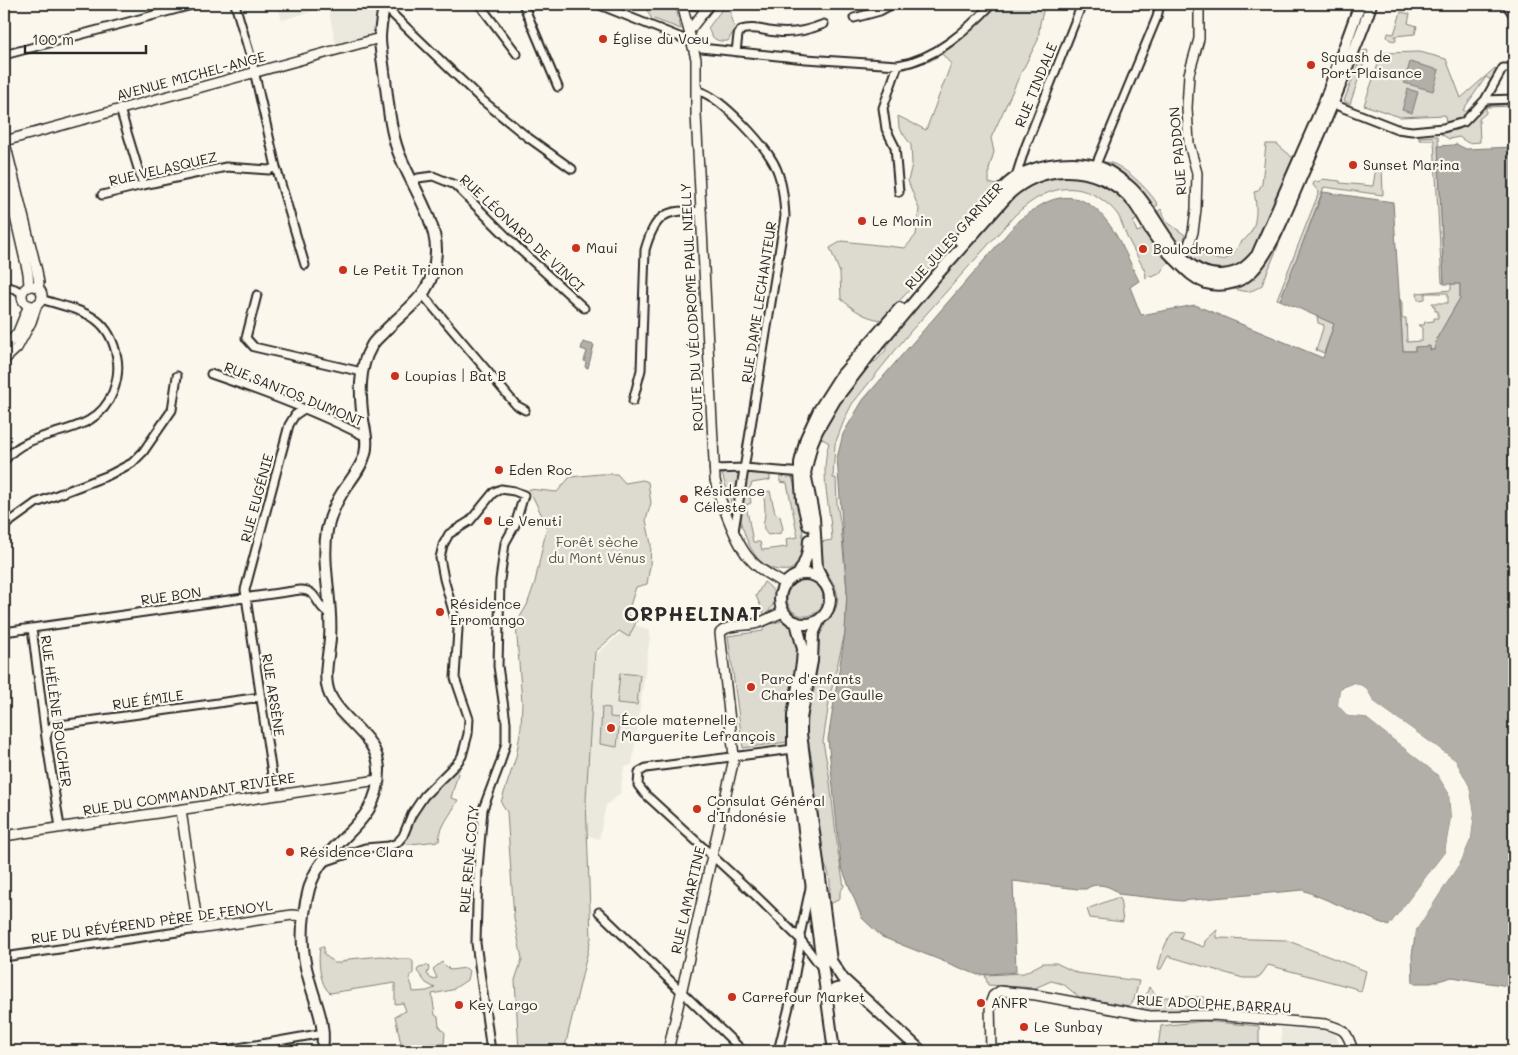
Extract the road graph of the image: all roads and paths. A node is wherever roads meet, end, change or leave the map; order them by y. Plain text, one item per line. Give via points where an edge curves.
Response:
1 (196, 4) edge
2 (235, 4) edge
3 (480, 4) edge
4 (523, 4) edge
5 (597, 4) edge
6 (682, 4) edge
7 (688, 4) edge
8 (704, 4) edge
9 (710, 4) edge
10 (893, 4) edge
11 (992, 4) edge
12 (1082, 4) edge
13 (1160, 4) edge
14 (1199, 4) edge
15 (1361, 4) edge
16 (1371, 4) edge
17 (1506, 4) edge
18 (384, 5) edge
19 (1514, 16) edge
20 (854, 18) dead end
21 (824, 24) dead end
22 (689, 31) junction
23 (380, 38) junction
24 (693, 43) junction
25 (736, 52) junction
26 (517, 54) dead end
27 (4, 55) edge
28 (1341, 56) junction
29 (898, 65) junction
30 (1348, 66) junction
31 (1514, 68) edge
32 (255, 73) junction
33 (695, 81) junction
34 (558, 87) dead end
35 (1514, 99) edge
36 (1485, 100) junction
37 (1333, 104) junction
38 (120, 109) junction
39 (1309, 136) junction
40 (6, 142) edge
41 (276, 167) junction
42 (1095, 167) junction
43 (4, 169) edge
44 (572, 169) dead end
45 (1071, 171) junction
46 (1042, 175) junction
47 (1018, 176) junction
48 (413, 182) junction
49 (1112, 183) junction
50 (143, 185) junction
51 (898, 192) dead end
52 (102, 196) dead end
53 (1002, 202) junction
54 (702, 212) junction
55 (1176, 256) junction
56 (305, 265) dead end
57 (4, 286) edge
58 (38, 288) junction
59 (25, 290) junction
60 (423, 295) junction
61 (257, 296) dead end
62 (36, 303) junction
63 (584, 308) dead end
64 (4, 349) edge
65 (4, 360) edge
66 (362, 372) junction
67 (212, 374) dead end
68 (177, 376) dead end
69 (833, 386) junction
70 (633, 401) dead end
71 (829, 409) junction
72 (304, 410) junction
73 (525, 410) dead end
74 (366, 437) junction
75 (4, 461) edge
76 (745, 468) junction
77 (714, 469) junction
78 (804, 470) junction
79 (4, 526) edge
80 (734, 531) junction
81 (798, 575) junction
82 (824, 582) junction
83 (785, 584) junction
84 (246, 598) junction
85 (784, 612) junction
86 (330, 614) junction
87 (820, 619) junction
88 (796, 622) junction
89 (32, 628) junction
90 (4, 632) edge
91 (261, 697) junction
92 (46, 738) junction
93 (793, 749) junction
94 (734, 756) junction
95 (378, 780) junction
96 (275, 795) junction
97 (181, 810) junction
98 (60, 827) junction
99 (4, 836) edge
100 (712, 855) junction
101 (320, 864) junction
102 (811, 883) junction
103 (599, 912) dead end
104 (304, 916) junction
105 (198, 929) junction
106 (800, 940) junction
107 (4, 957) edge
108 (822, 968) junction
109 (682, 990) junction
110 (859, 993) junction
111 (827, 999) junction
112 (324, 1033) junction
113 (221, 1051) edge
114 (322, 1051) edge
115 (491, 1051) edge
116 (668, 1051) edge
117 (743, 1051) edge
118 (778, 1051) edge
119 (834, 1051) edge
120 (921, 1051) edge
121 (991, 1051) edge
122 (1353, 1051) edge

1 - 27 street
2 - 32 street
3 - 26 street
4 - 34 street
5 - 24 street
6 - 22 street, ROUTE DU VÉLODROME PAUL NIELLY
7 - 8 street
9 - 22 street
10 - 20 street
11 - 29 street via 954,39 924,56
12 - 47 street, RUE TINDALE via 1024,148
13 - 42 street
14 - 55 street, RUE PADDON via 1199,39 1189,74 1187,108 1190,144 1197,173 1196,209 1188,248
15 - 28 main road
15 - 30 street via 1364,15 1347,56
16 - 30 main road, RUE JULES GARNIER
17 - 19 street
18 - 23 main road
18 - 44 street via 482,100
21 - 25 street via 792,32 741,30
22 - 24 street, ROUTE DU VÉLODROME PAUL NIELLY
23 - 32 street, AVENUE MICHEL-ANGE
23 - 48 main road via 393,135
24 - 25 street via 706,49
24 - 33 street, ROUTE DU VÉLODROME PAUL NIELLY
25 - 29 street
28 - 37 street via 1342,64 1329,98
28 - 39 main road
29 - 51 street via 883,108 886,129 895,147
30 - 37 main road, RUE JULES GARNIER
31 - 36 street via 1503,68
32 - 38 street, AVENUE MICHEL-ANGE
32 - 41 street
33 - 54 street, ROUTE DU VÉLODROME PAUL NIELLY
33 - 76 street, RUE DAME LECHANTEUR via 699,91 725,105 760,145 777,170 783,191 785,216
35 - 36 street
36 - 37 street via 1464,122 1412,131
37 - 39 street via 1327,106 1314,133
37 - 55 main road, RUE JULES GARNIER via 1289,205 1265,255 1254,270 1231,284 1207,283 1192,276
38 - 40 street, AVENUE MICHEL-ANGE
38 - 50 street
39 - 55 main road via 1257,255 1247,267 1227,275 1203,276
40 - 58 street
41 - 50 street, RUE VELASQUEZ via 269,170 226,167
41 - 56 street
42 - 45 street via 1092,170 1076,167
42 - 47 main road, RUE JULES GARNIER via 1052,165
42 - 49 street
42 - 55 main road, RUE JULES GARNIER via 1114,175 1131,188
43 - 59 street via 28,273
45 - 46 main road, RUE JULES GARNIER
45 - 49 main road, RUE JULES GARNIER
46 - 47 street via 1034,173 1021,179
46 - 53 main road, RUE JULES GARNIER via 1022,183
47 - 53 street
47 - 69 main road, RUE JULES GARNIER
48 - 60 main road via 435,234 433,274
48 - 63 street, RUE LÉONARD DE VINCI via 433,176 455,185
49 - 55 main road, RUE JULES GARNIER via 1133,202 1155,236
50 - 52 street, RUE VELASQUEZ
53 - 71 main road, RUE JULES GARNIER via 872,352
54 - 70 street via 675,211 663,215 649,235 645,250 641,370
54 - 77 street, ROUTE DU VÉLODROME PAUL NIELLY
57 - 59 street
58 - 59 street
58 - 62 street via 41,293
59 - 62 street via 24,302
60 - 66 main road via 372,345
60 - 73 street via 516,405
61 - 66 street via 246,338 254,347
62 - 64 street
62 - 65 street via 31,322 17,348
62 - 75 street via 94,316 116,350 117,382 109,404 96,416 81,425 18,447
66 - 74 main road via 361,404
67 - 72 street, RUE SANTOS DUMONT
68 - 79 street via 172,410 132,463 36,503
69 - 71 main road via 836,389 829,401
69 - 78 main road, RUE JULES GARNIER via 806,438 810,440
71 - 78 main road, RUE JULES GARNIER via 812,443
72 - 74 street, RUE SANTOS DUMONT
72 - 84 street, RUE EUGÉNIE via 295,415 289,425 245,585
74 - 86 main road via 362,463 340,494 329,523 325,555
76 - 77 street
76 - 78 street
76 - 80 street, RUE DAME LECHANTEUR
77 - 80 street, ROUTE DU VÉLODROME PAUL NIELLY via 717,489
78 - 81 main road, RUE JULES GARNIER via 802,500 808,522 809,548
78 - 82 main road, RUE JULES GARNIER via 814,518 816,568
80 - 83 street, ROUTE DU VÉLODROME PAUL NIELLY via 749,559
81 - 82 main road via 812,575
81 - 83 main road
82 - 87 main road via 830,601
83 - 85 main road via 780,598
84 - 86 street, RUE BON via 305,590 313,593 323,610
84 - 89 street, RUE BON
84 - 91 street, RUE ARSÈNE
85 - 88 main road
85 - 94 street, RUE LAMARTINE via 756,624 729,627 720,634
86 - 95 main road via 327,687 338,709 366,737 377,759
87 - 88 main road via 804,624
87 - 110 main road via 813,634 801,734 831,961 843,979
88 - 93 main road via 802,663 793,715
89 - 90 street, RUE BON
89 - 92 street, RUE HÉLÈNE BOUCHER
91 - 92 street, RUE ÉMILE via 53,726
91 - 96 street, RUE ARSÈNE
92 - 98 street, RUE HÉLÈNE BOUCHER
93 - 94 street
93 - 102 main road
94 - 100 street, RUE LAMARTINE
94 - 100 street via 646,768 639,772 638,785 645,794
95 - 96 street, RUE DU COMMANDANT RIVIÈRE
95 - 101 main road via 374,800 363,820 330,850
96 - 97 street, RUE DU COMMANDANT RIVIÈRE
97 - 98 street, RUE DU COMMANDANT RIVIÈRE
97 - 105 street
98 - 99 street, RUE DU COMMANDANT RIVIÈRE
100 - 106 street
100 - 109 street, RUE LAMARTINE
101 - 104 main road via 309,889
101 - 115 street, RUE RENÉ COTY via 365,848 397,843 424,796 462,756 469,719 455,678 458,629 440,558 443,545 449,534 470,521 492,493 501,489 524,495 515,525 504,543 498,666 506,743 483,810 478,869 476,943
102 - 106 street
102 - 108 main road
103 - 109 street
104 - 105 street, RUE DU RÉVÉREND PÈRE DE FENOYL
104 - 112 main road via 302,939 308,979
105 - 107 street, RUE DU RÉVÉREND PÈRE DE FENOYL
106 - 108 street
106 - 118 street
108 - 111 main road
109 - 116 street, RUE LAMARTINE
109 - 117 street
110 - 111 main road via 837,988
110 - 120 main road
111 - 119 main road
112 - 113 street
112 - 114 main road
121 - 122 street, RUE ADOLPHE BARRAU via 990,1004 1000,991 1150,1016 1213,1016 1325,1024 1341,1028 1350,1039

